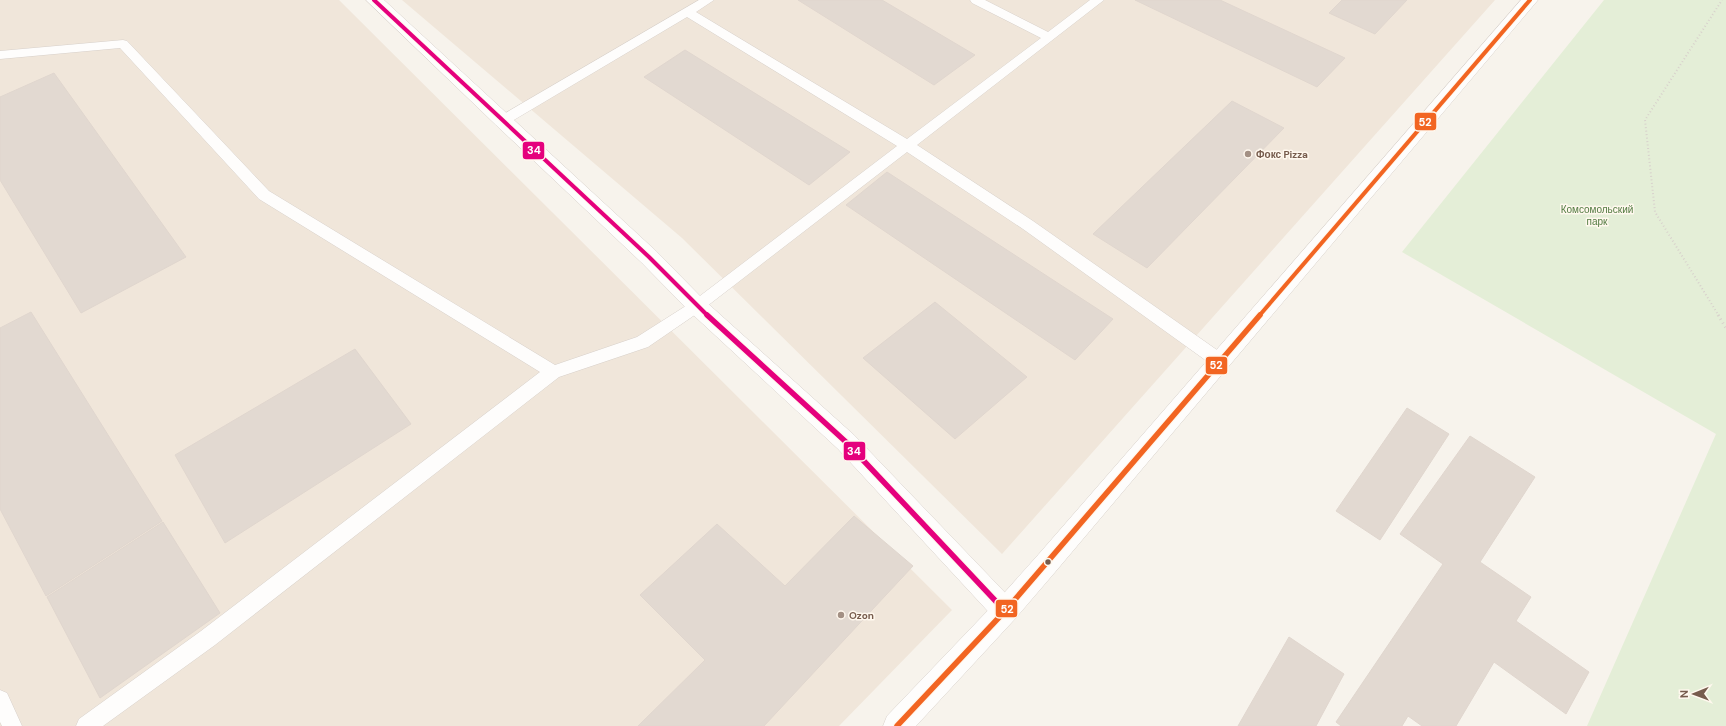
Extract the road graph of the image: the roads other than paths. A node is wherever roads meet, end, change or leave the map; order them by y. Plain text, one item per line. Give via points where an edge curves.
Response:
1 (374, 0) edge
2 (708, 0) edge
3 (976, 0) edge
4 (1098, 0) edge
5 (1530, 0) edge
6 (687, 12) junction
7 (1049, 37) junction
8 (0, 55) edge
9 (502, 121) junction
10 (906, 145) junction
11 (697, 306) junction
12 (1221, 362) junction
13 (553, 372) junction
14 (1005, 611) junction
15 (0, 700) edge
16 (12, 726) edge
17 (86, 726) edge
18 (897, 726) edge

1 - 9 street
2 - 6 lane
3 - 7 lane
4 - 7 lane
5 - 12 street
6 - 9 lane
6 - 10 lane
7 - 10 lane
8 - 13 lane via 123,44 264,195
9 - 11 street via 649,257
10 - 11 lane
10 - 12 lane via 1028,225
11 - 13 lane via 642,342
11 - 14 street via 846,442
12 - 14 street
13 - 17 lane via 208,638
14 - 18 street
15 - 16 lane

